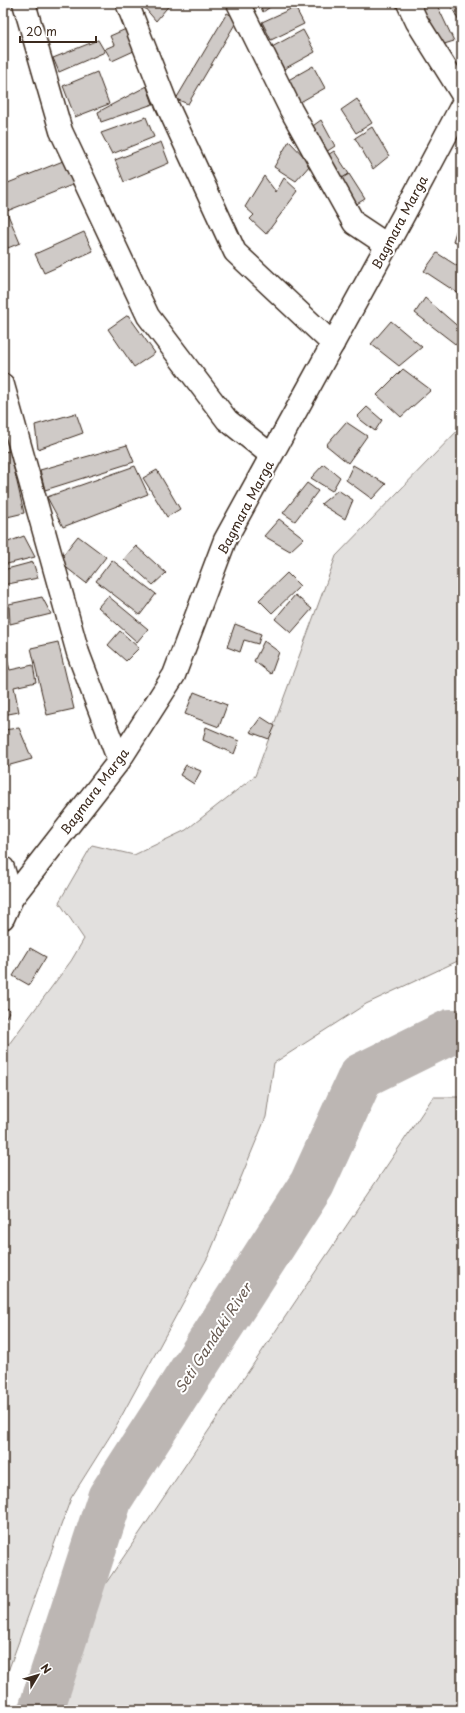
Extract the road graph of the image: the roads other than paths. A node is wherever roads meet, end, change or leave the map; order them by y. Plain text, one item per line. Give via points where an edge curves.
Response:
1 (24, 3) edge
2 (127, 3) edge
3 (238, 3) edge
4 (408, 3) edge
5 (462, 94) edge
6 (462, 105) edge
7 (387, 245) junction
8 (333, 344) junction
9 (3, 384) edge
10 (271, 455) junction
11 (119, 761) junction
12 (3, 868) edge
13 (12, 898) junction
14 (3, 918) edge

1 - 10 street via 61,131 148,316 228,420
2 - 8 street via 167,105 235,252
3 - 7 street via 291,110 354,222
4 - 5 street
6 - 7 street, Bagmara Marga
7 - 8 street, Bagmara Marga
8 - 10 street, Bagmara Marga
9 - 11 street via 78,653
10 - 11 street, Bagmara Marga via 224,540 174,675
11 - 13 street, Bagmara Marga
12 - 13 street
13 - 14 street, Bagmara Marga

